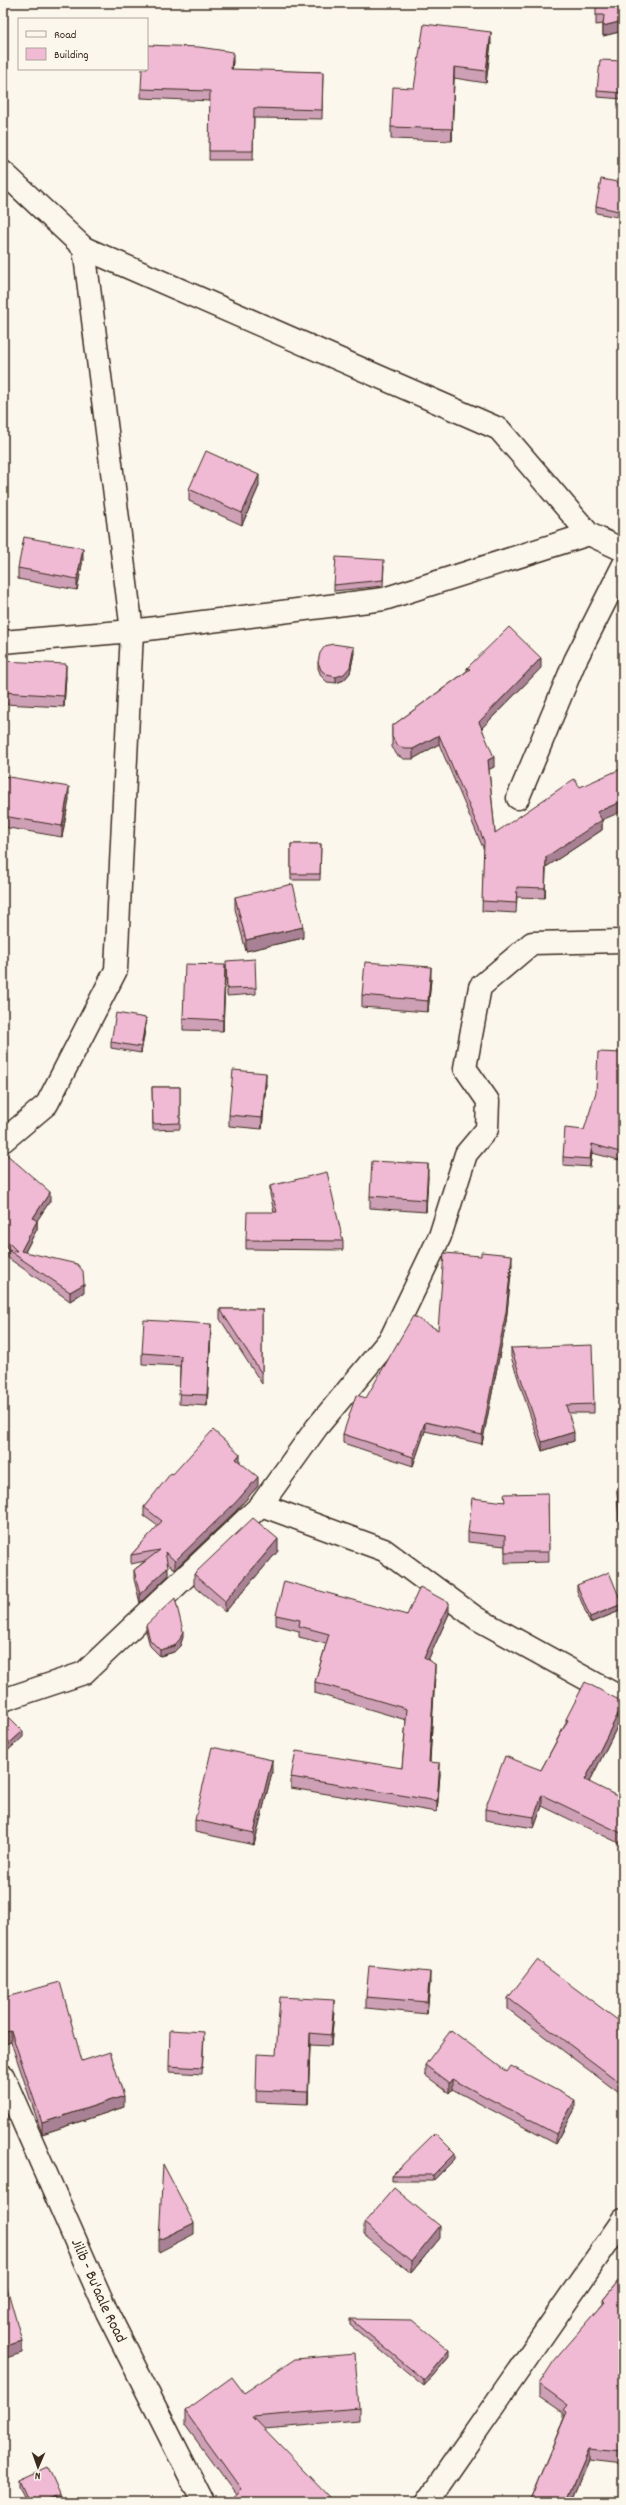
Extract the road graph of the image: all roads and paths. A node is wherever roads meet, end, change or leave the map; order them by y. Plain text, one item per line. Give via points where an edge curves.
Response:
1 (3, 172) edge
2 (84, 248) junction
3 (589, 534) junction
4 (623, 550) edge
5 (623, 566) edge
6 (132, 630) junction
7 (3, 642) edge
8 (518, 798) dead end
9 (623, 941) edge
10 (3, 1141) edge
11 (261, 1505) junction
12 (623, 1699) edge
13 (3, 1700) edge
14 (3, 2076) edge
15 (622, 2219) edge
16 (203, 2502) edge
17 (427, 2502) edge

1 - 2 street
2 - 3 street via 499,429
2 - 6 street
3 - 4 street
3 - 6 street via 384,599
5 - 8 street via 575,661
6 - 7 street
6 - 10 street via 116,970 47,1104
9 - 11 street via 532,943 480,987 465,1068 488,1101 487,1129 466,1154 440,1236 391,1338 317,1427
11 - 12 street via 384,1550 476,1618
11 - 13 street via 84,1673
14 - 16 street, Jilib - Bu'aale Road via 107,2312
15 - 17 street

